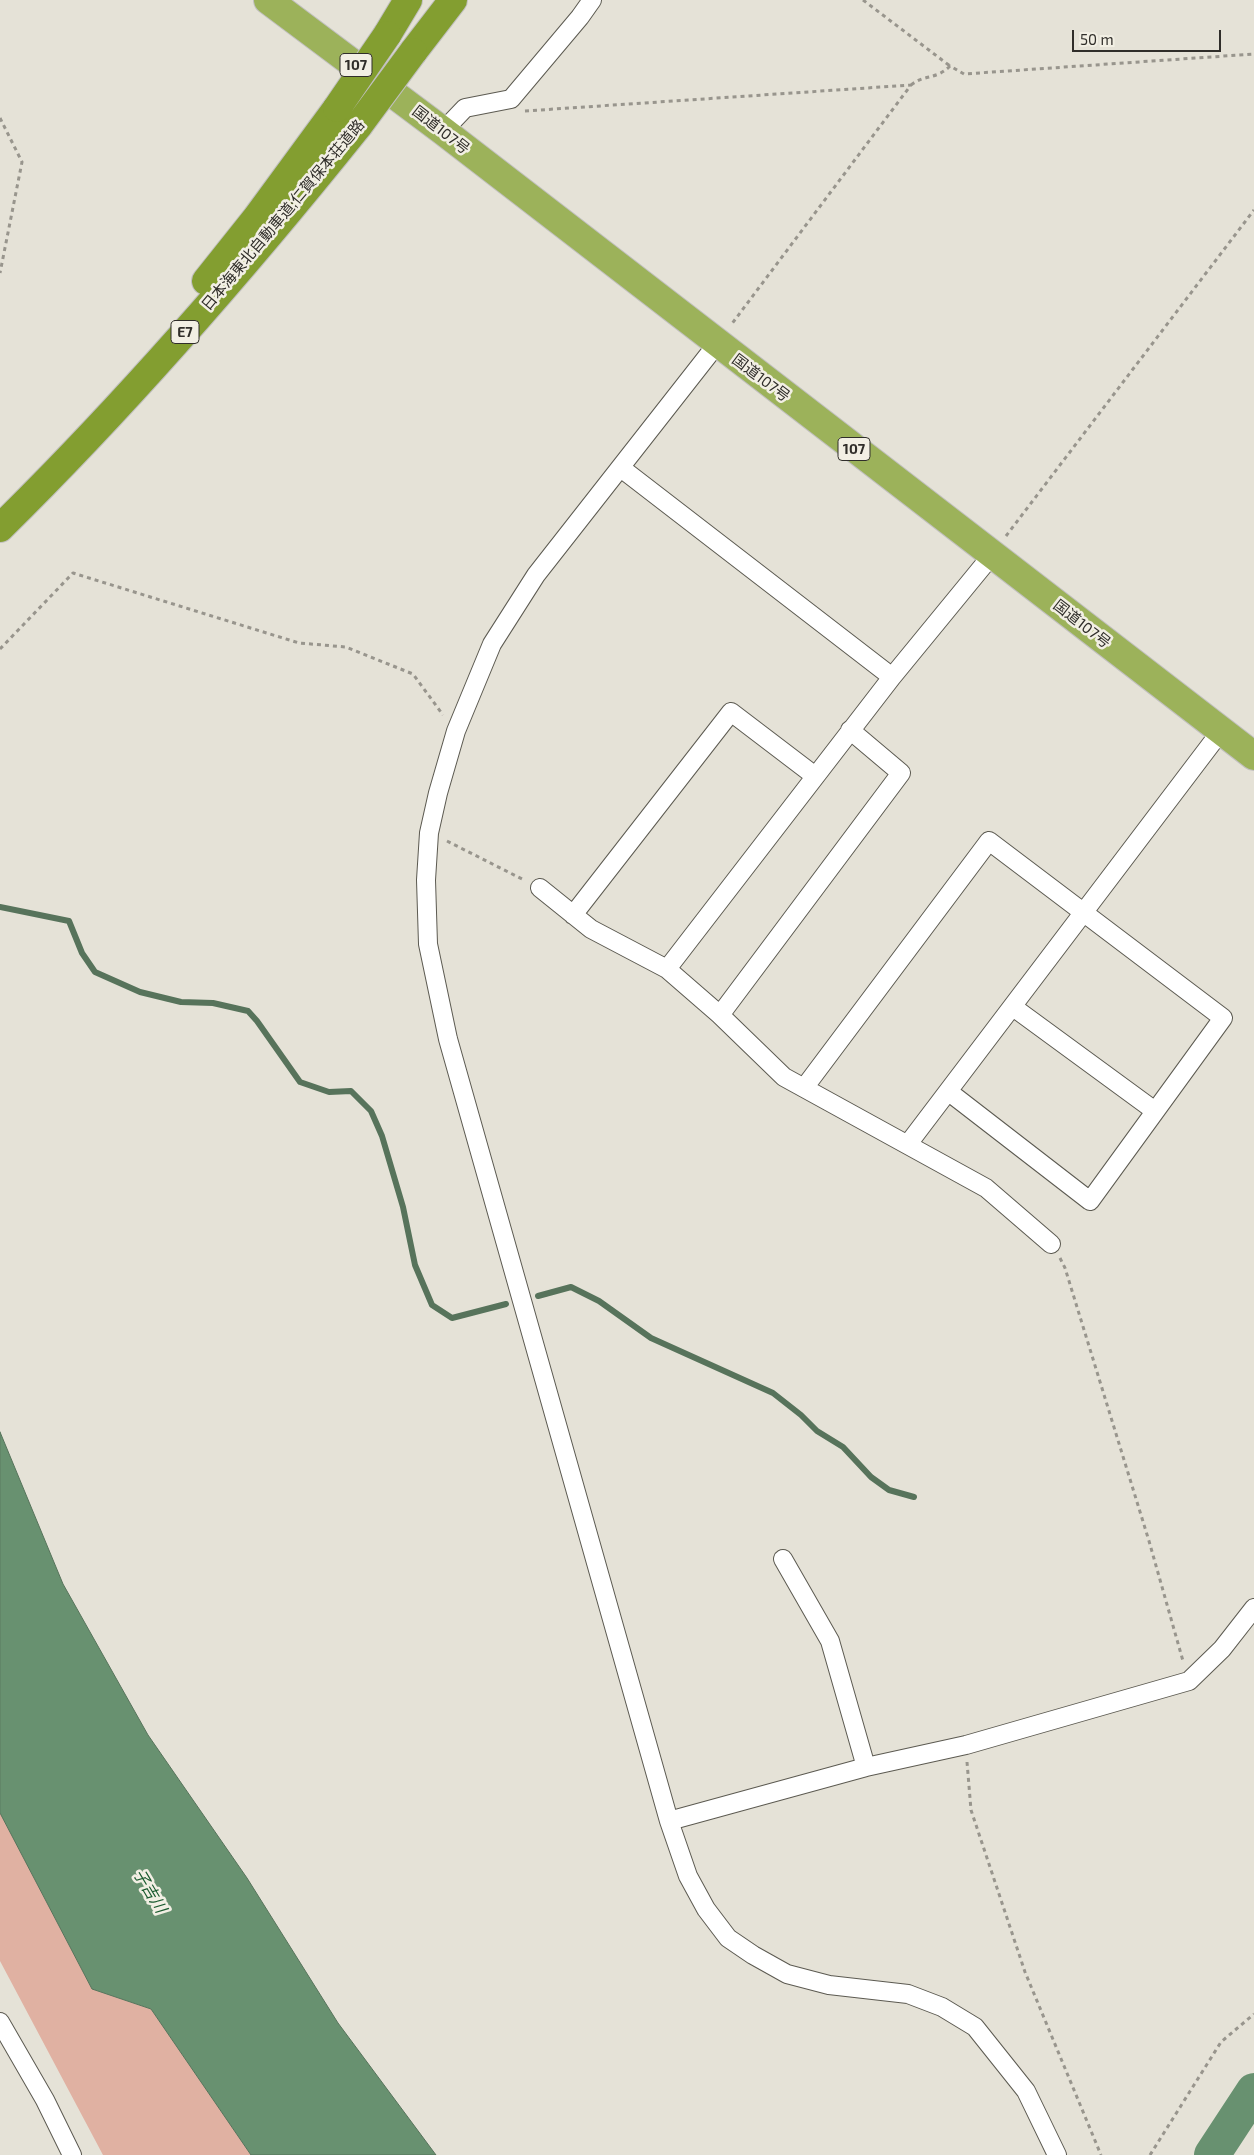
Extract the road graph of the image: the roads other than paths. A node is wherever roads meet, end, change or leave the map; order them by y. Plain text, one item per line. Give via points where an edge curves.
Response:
1 (268, 0) edge
2 (408, 0) edge
3 (435, 0) edge
4 (452, 0) edge
5 (592, 0) edge
6 (401, 45) junction
7 (348, 117) junction
8 (442, 131) junction
9 (717, 344) junction
10 (621, 468) junction
11 (0, 513) edge
12 (0, 528) edge
13 (992, 555) junction
14 (892, 677) junction
15 (850, 730) junction
16 (1221, 731) junction
17 (1254, 756) edge
18 (815, 776) junction
19 (540, 888) road end
20 (1084, 914) junction
21 (574, 915) junction
22 (666, 969) junction
23 (1013, 1007) junction
24 (720, 1015) junction
25 (804, 1088) junction
26 (948, 1092) junction
27 (1155, 1111) junction
28 (908, 1144) junction
29 (1051, 1244) road end
30 (783, 1559) dead end
31 (1254, 1608) edge
32 (866, 1767) junction
33 (669, 1821) junction
34 (0, 2022) edge
35 (72, 2155) edge
36 (1057, 2155) edge

1 - 8 highway, 国道107号 / 107
2 - 6 highway
3 - 6 highway, 日本海東北自動車道;仁賀保本荘道路 / E7
4 - 6 highway
5 - 8 street via 511,99 465,108
6 - 7 highway, 日本海東北自動車道;仁賀保本荘道路 / E7
7 - 11 highway, 日本海東北自動車道;仁賀保本荘道路 / E7 via 209,289
7 - 12 highway, 日本海東北自動車道;仁賀保本荘道路 / E7 via 297,202 124,401
8 - 9 highway, 国道107号 / 107
9 - 10 street
9 - 13 highway, 国道107号 / 107
10 - 14 street
10 - 33 street via 536,575 492,644 456,731 429,832 426,880 428,944 448,1039
13 - 14 street
13 - 16 highway, 国道107号 / 107
14 - 15 street
15 - 18 street
15 - 24 street via 901,773
16 - 17 highway, 国道107号 / 107
16 - 20 street
18 - 21 street via 731,712
18 - 22 street
19 - 21 street
20 - 23 street
20 - 25 street via 989,841
20 - 27 street via 1223,1018
21 - 22 street via 591,929
22 - 24 street
23 - 26 street
23 - 27 street
24 - 25 street via 784,1077
25 - 28 street
26 - 27 street via 1090,1201
26 - 28 street
28 - 29 street via 986,1188
30 - 32 street via 830,1641
31 - 32 street via 1222,1649 1189,1681 966,1745
32 - 33 street
33 - 36 street via 688,1876 706,1909 728,1938 787,1974 829,1986 908,1994 942,2007 975,2026 1026,2091
34 - 35 street

